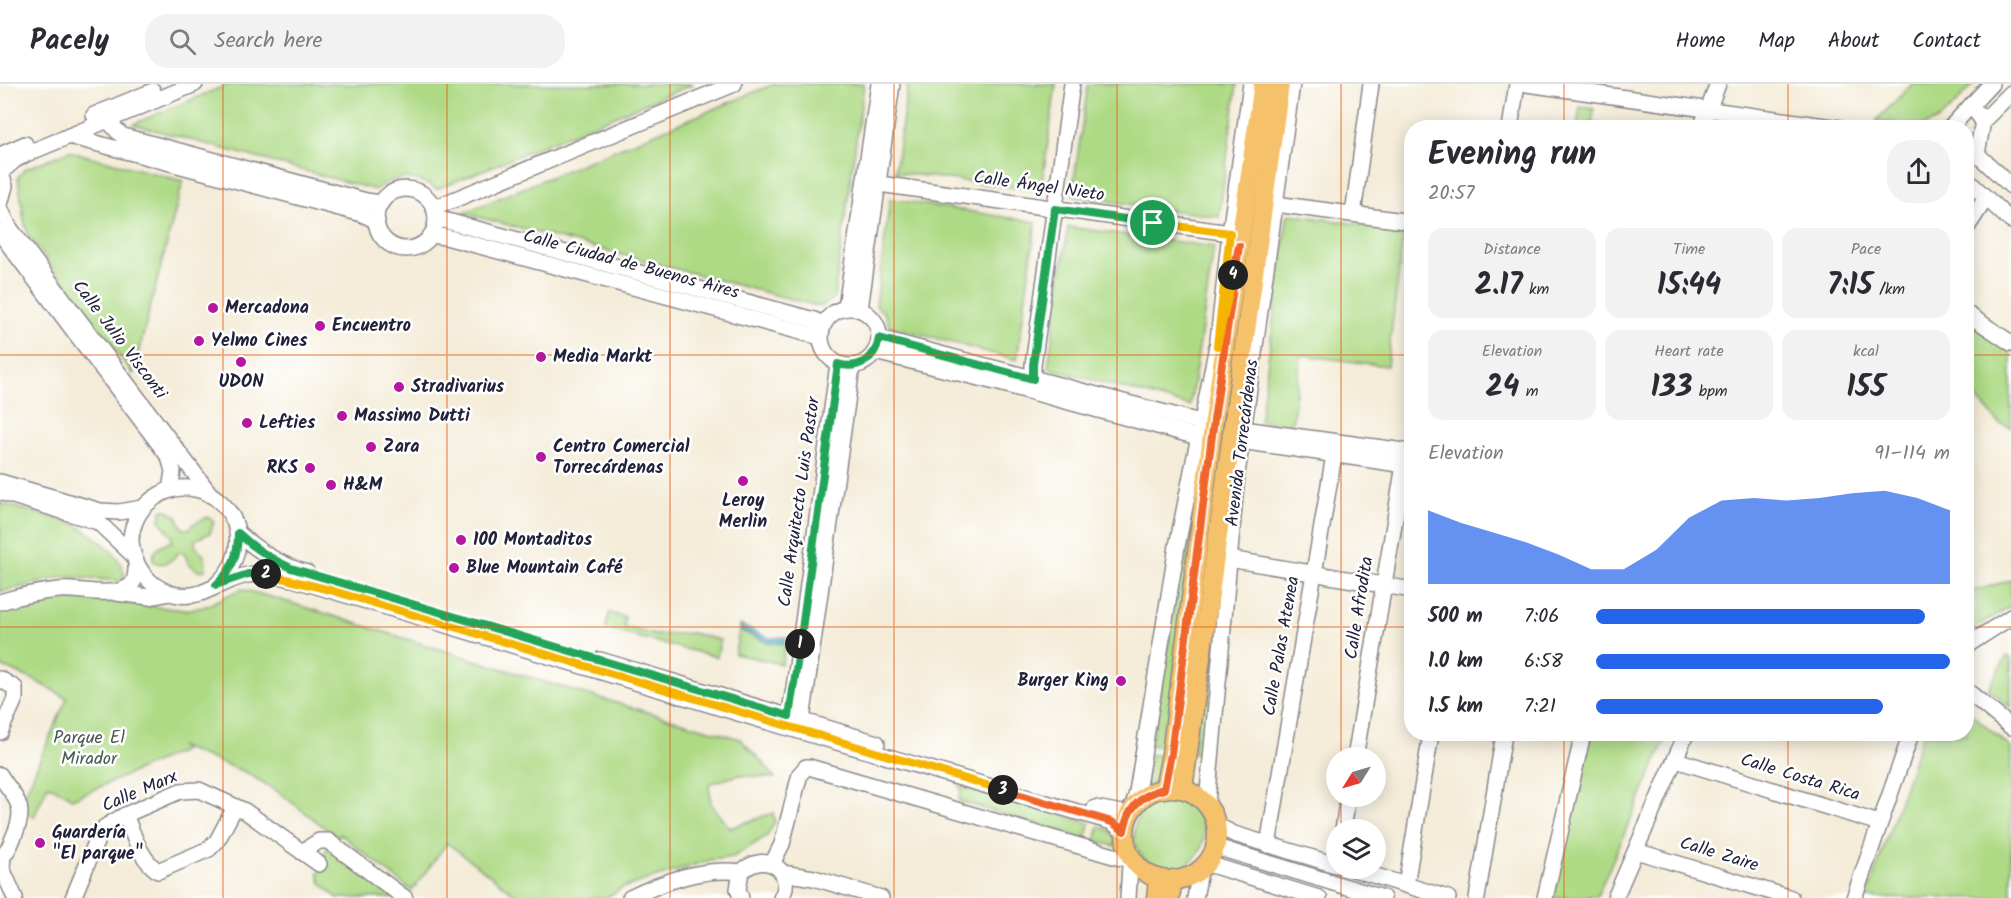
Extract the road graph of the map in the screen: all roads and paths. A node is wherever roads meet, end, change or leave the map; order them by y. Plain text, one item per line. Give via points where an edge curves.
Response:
1 (170, 84) edge
2 (195, 84) edge
3 (734, 84) edge
4 (879, 84) edge
5 (892, 84) edge
6 (1072, 84) edge
7 (1251, 84) edge
8 (1263, 84) edge
9 (1280, 84) edge
10 (1292, 84) edge
11 (1371, 84) edge
12 (1517, 84) edge
13 (1527, 84) edge
14 (1718, 84) edge
15 (1991, 84) edge
16 (2011, 93) edge
17 (1971, 105) junction
18 (1709, 109) junction
19 (106, 116) junction
20 (1511, 120) edge
21 (1704, 120) edge
22 (1785, 120) edge
23 (1957, 120) edge
24 (1983, 121) junction
25 (69, 136) junction
26 (1974, 145) edge
27 (1974, 152) edge
28 (0, 156) edge
29 (1, 171) edge
30 (879, 184) junction
31 (2011, 186) edge
32 (1974, 187) edge
33 (1986, 198) junction
34 (381, 203) junction
35 (1275, 204) junction
36 (0, 206) edge
37 (1055, 209) junction
38 (435, 213) junction
39 (1353, 214) junction
40 (1974, 217) edge
41 (377, 221) junction
42 (1404, 221) edge
43 (2011, 221) edge
44 (0, 232) edge
45 (431, 235) junction
46 (1235, 239) junction
47 (853, 308) junction
48 (1974, 319) edge
49 (821, 331) junction
50 (2011, 343) edge
51 (877, 345) junction
52 (845, 365) junction
53 (1033, 379) junction
54 (1199, 429) junction
55 (1242, 435) junction
56 (1265, 438) junction
57 (1334, 454) junction
58 (1404, 460) edge
59 (1404, 461) edge
60 (0, 482) edge
61 (1404, 486) edge
62 (170, 490) junction
63 (0, 492) edge
64 (210, 494) junction
65 (142, 508) junction
66 (238, 533) junction
67 (134, 559) junction
68 (1229, 559) junction
69 (1314, 575) junction
70 (216, 585) junction
71 (1384, 585) junction
72 (1404, 589) edge
73 (113, 592) junction
74 (171, 593) junction
75 (0, 602) edge
76 (2011, 617) edge
77 (1974, 641) edge
78 (3, 680) edge
79 (1974, 697) edge
80 (795, 718) junction
81 (2011, 727) edge
82 (0, 732) edge
83 (1430, 741) edge
84 (1503, 741) edge
85 (1581, 741) edge
86 (1683, 741) edge
87 (1908, 741) edge
88 (1357, 747) edge
89 (1676, 760) junction
90 (0, 775) edge
91 (1164, 789) junction
92 (1183, 789) junction
93 (1207, 803) junction
94 (235, 807) junction
95 (125, 815) junction
96 (1128, 817) junction
97 (1879, 823) junction
98 (1218, 826) junction
99 (1268, 844) junction
100 (1636, 851) junction
101 (302, 852) junction
102 (1, 856) edge
103 (1208, 860) junction
104 (1133, 861) junction
105 (1326, 861) edge
106 (319, 864) dead end
107 (777, 869) junction
108 (741, 872) junction
109 (1165, 879) junction
110 (1386, 879) edge
111 (1406, 885) junction
112 (15, 898) edge
113 (73, 898) edge
114 (405, 898) edge
115 (630, 898) edge
116 (741, 898) edge
117 (781, 898) edge
118 (881, 898) edge
119 (1128, 898) edge
120 (1156, 898) edge
121 (1170, 898) edge
122 (1195, 898) edge
123 (1319, 898) edge
124 (1383, 898) edge
125 (1449, 898) edge
126 (1477, 898) edge
127 (1545, 898) edge
128 (1614, 898) edge
129 (1791, 898) edge
130 (1854, 898) edge

1 - 19 street
2 - 19 street
3 - 38 street
4 - 47 street
5 - 30 street
6 - 37 street
7 - 46 street, Avenida Torrecárdenas
8 - 46 main road, Avenida Torrecárdenas
9 - 92 main road, Avenida Torrecárdenas
10 - 35 street, Avenida Torrecárdenas
11 - 39 street
12 - 20 street
13 - 18 street
14 - 18 street
15 - 17 street
16 - 24 street
17 - 23 street
17 - 24 street
18 - 21 street
18 - 22 street
19 - 25 street
19 - 28 street
19 - 34 street via 123,136
24 - 26 street
25 - 29 street via 15,159
25 - 41 street
27 - 31 street
29 - 36 street via 5,186
30 - 37 street, Calle Ángel Nieto
30 - 47 street
32 - 33 street
33 - 40 street
33 - 43 street
34 - 38 street, Calle Ciudad de Buenos Aires via 398,190 409,189 428,198
34 - 41 street
35 - 39 street
35 - 55 street, Avenida Torrecárdenas
36 - 64 street, Calle Julio Visconti via 9,227
37 - 46 street, Calle Ángel Nieto
37 - 53 street
38 - 45 street
38 - 49 street, Calle Ciudad de Buenos Aires via 814,320
39 - 42 street
41 - 45 street via 384,238 399,248 417,247
44 - 62 street, Calle Julio Visconti via 169,456 173,471
45 - 49 street, Calle Ciudad de Buenos Aires
46 - 54 street, Avenida Torrecárdenas
46 - 91 main road, Avenida Torrecárdenas
47 - 49 street via 828,316
47 - 51 street via 874,321
48 - 50 street
49 - 52 street via 825,353
51 - 52 street via 861,364
51 - 53 street
51 - 54 street via 992,381
52 - 80 street, Calle Arquitecto Luis Pastor
53 - 54 street
54 - 96 street, Avenida Torrecárdenas via 1137,792
55 - 56 street
55 - 68 street, Avenida Torrecárdenas
56 - 57 street
56 - 58 street
57 - 59 street
57 - 69 street, Calle Palas Atenea
60 - 65 street via 100,511
61 - 71 street, Calle Afrodita
62 - 64 street via 190,488
62 - 65 street
63 - 67 street via 98,522
64 - 66 street via 224,505
65 - 67 street via 131,540
66 - 70 street via 234,563
66 - 80 street via 291,568
67 - 73 street via 134,583
67 - 74 street via 154,585
68 - 69 street
68 - 93 street, Avenida Torrecárdenas
69 - 71 street
69 - 99 street, Calle Palas Atenea
70 - 74 street via 200,593
70 - 96 street via 248,574 293,579 1112,822
71 - 72 street
71 - 88 street, Calle Afrodita
73 - 74 street via 150,597
73 - 75 street via 62,590
76 - 77 street
78 - 82 street via 15,688 15,699
79 - 81 street
80 - 96 street
83 - 111 street
84 - 126 street
85 - 127 street
86 - 89 street
87 - 97 street
89 - 97 street, Calle Costa Rica
89 - 100 street
90 - 102 street via 19,804 21,818 9,849
91 - 92 main road
91 - 96 main road via 1148,794
92 - 93 main road
93 - 98 main road
94 - 95 street, Calle Marx via 198,790 180,791
94 - 95 street via 209,849 158,871 143,856
94 - 101 street, Calle Marx
95 - 113 street, Calle Marx via 99,835
96 - 104 main road via 1126,845
97 - 130 street
98 - 99 street
98 - 103 main road
99 - 105 street
100 - 128 street
100 - 129 street, Calle Zaire
101 - 106 street, Calle Marx
101 - 114 street via 319,841 328,841
102 - 112 street
103 - 109 main road via 1189,876
103 - 122 street
103 - 123 street
103 - 124 street
104 - 107 street via 806,767 800,774
104 - 109 main road via 1144,871
104 - 119 street
107 - 108 street via 762,861
107 - 117 street via 785,887
107 - 118 street
108 - 115 street via 699,873
108 - 116 street
109 - 120 main road
109 - 121 main road
110 - 111 street
111 - 125 street

